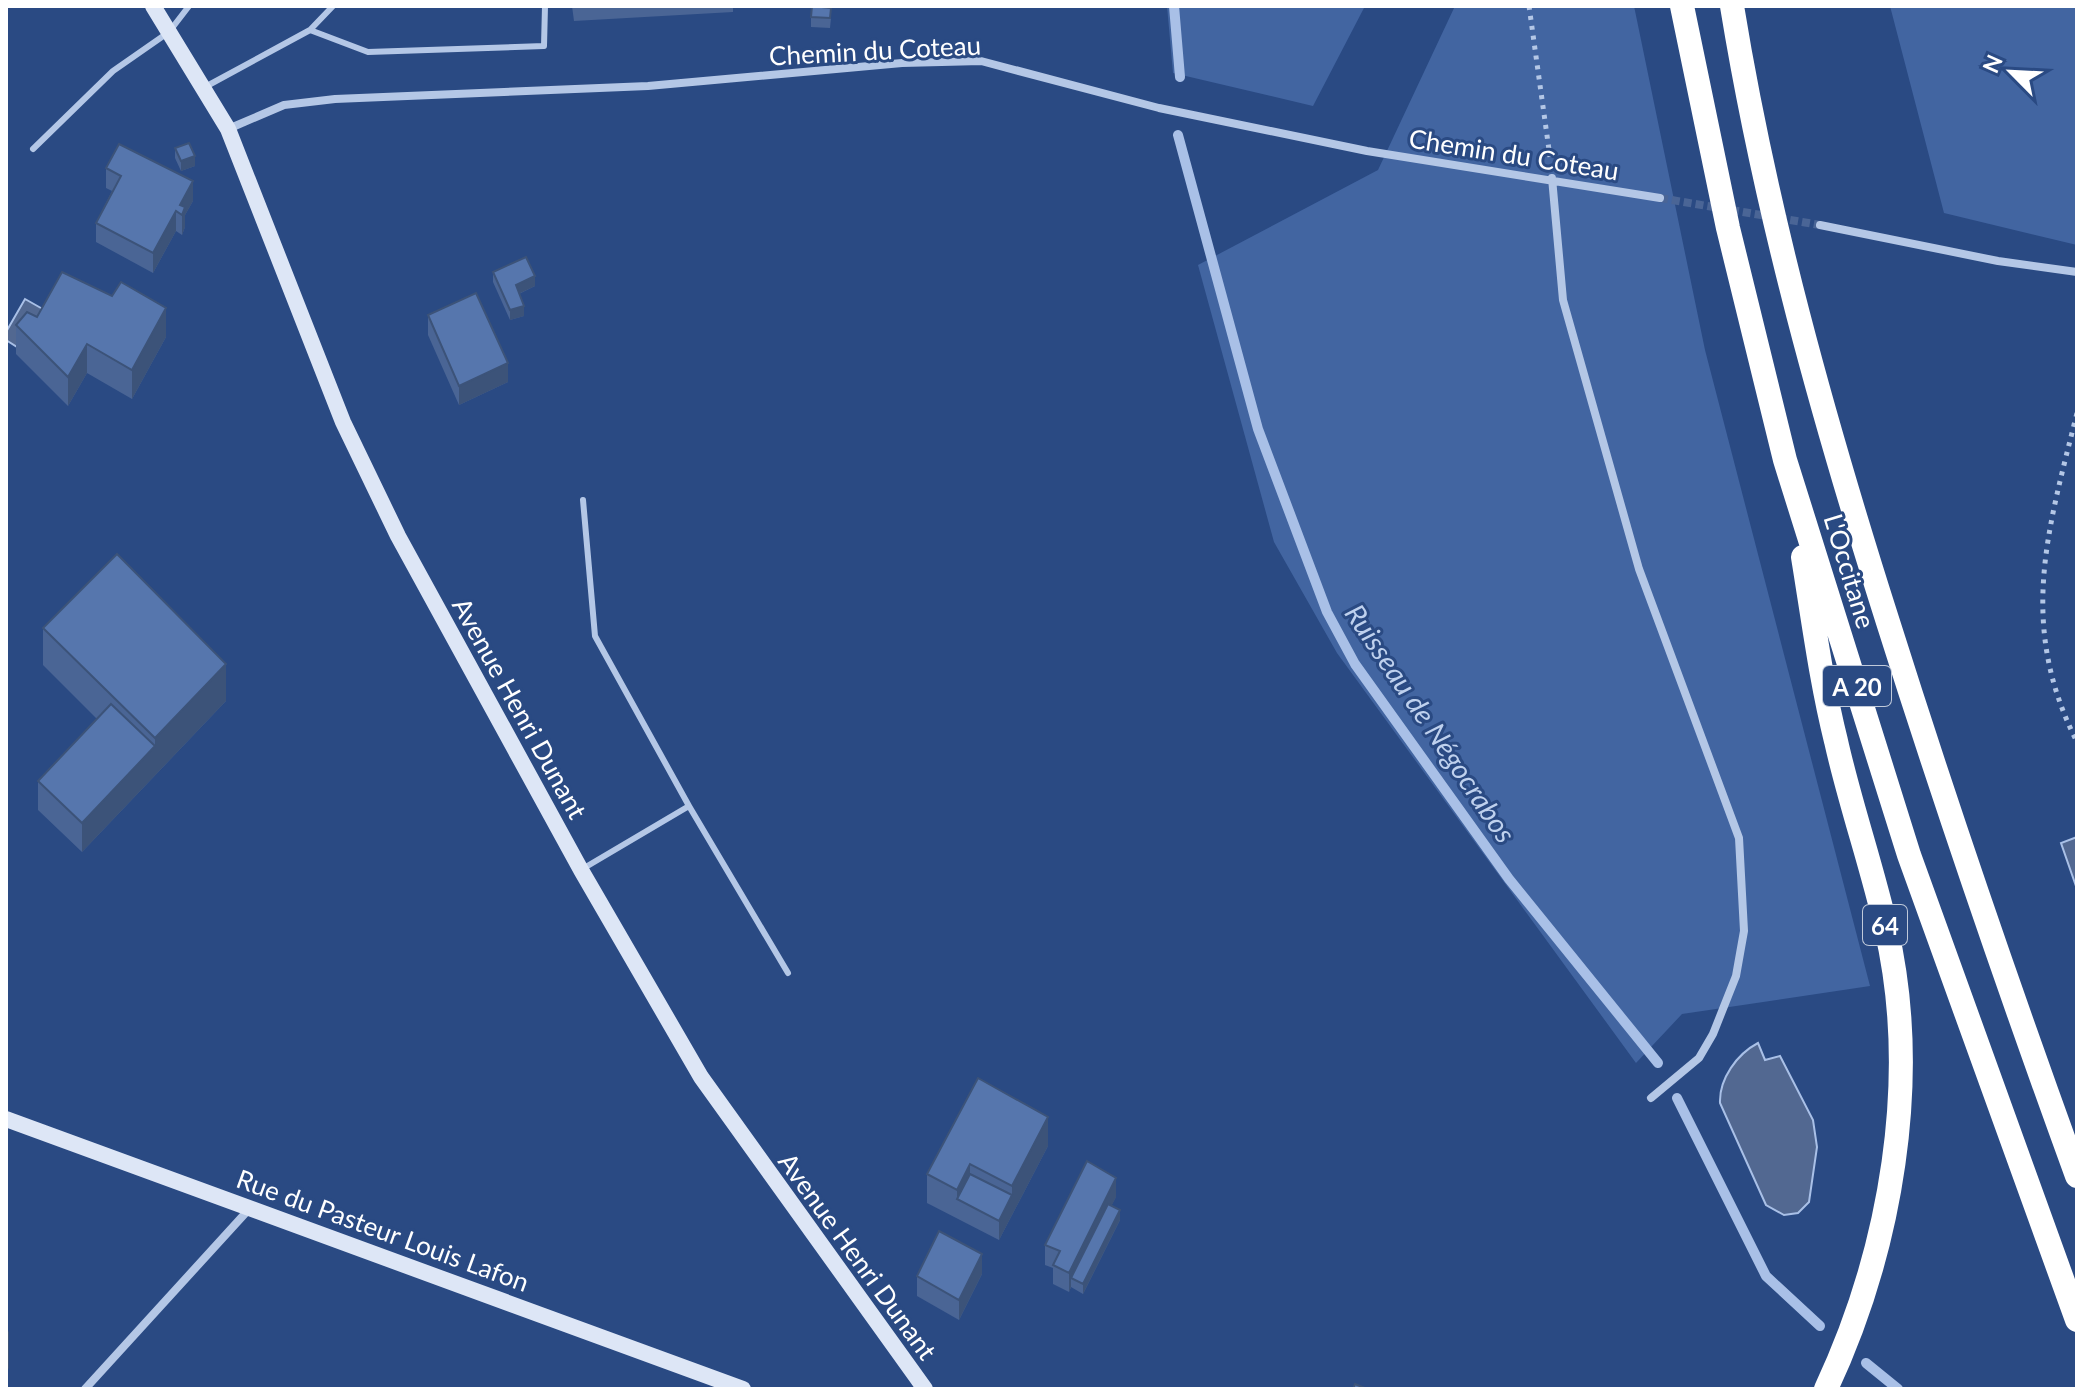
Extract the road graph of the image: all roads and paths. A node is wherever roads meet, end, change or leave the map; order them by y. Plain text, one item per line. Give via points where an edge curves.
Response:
1 (153, 6) edge
2 (189, 6) edge
3 (333, 6) edge
4 (545, 6) edge
5 (1529, 6) edge
6 (1682, 6) edge
7 (1732, 6) edge
8 (310, 30) junction
9 (169, 32) junction
10 (205, 87) junction
11 (228, 129) junction
12 (33, 149) dead end
13 (1552, 178) junction
14 (1660, 198) tunnel mouth
15 (1820, 225) tunnel mouth
16 (2077, 272) edge
17 (2077, 413) edge
18 (1785, 460) junction
19 (583, 500) dead end
20 (2077, 742) edge
21 (689, 806) junction
22 (581, 870) junction
23 (788, 973) dead end
24 (1651, 1098) dead end
25 (6, 1119) edge
26 (2077, 1176) edge
27 (252, 1207) junction
28 (2077, 1320) edge
29 (85, 1389) edge
30 (743, 1389) edge
31 (925, 1389) edge
32 (1826, 1389) edge

1 - 9 main road, Avenue Henri Dunant
2 - 9 lane
3 - 8 lane
4 - 8 lane via 544,46 368,52
5 - 13 path
6 - 18 highway, L'Occitane / A 20 via 1728,228
7 - 26 highway, L'Occitane / A 20 via 1780,238 1830,440 1957,841
8 - 10 lane
9 - 10 main road, Avenue Henri Dunant
9 - 12 lane via 113,71
10 - 11 main road, Avenue Henri Dunant
11 - 13 street, Chemin du Coteau via 284,105 335,99 648,86 981,61 1159,108 1367,151
11 - 22 main road, Avenue Henri Dunant via 343,422 398,536
13 - 14 street, Chemin du Coteau
13 - 24 street via 1563,300 1575,345 1639,569 1739,838 1744,931 1736,976 1699,1058
15 - 16 street
17 - 20 path via 2048,544 2040,611 2055,689
18 - 28 highway, L'Occitane / A 20 via 1909,855
18 - 32 highway, 64 via 1835,741 1887,931 1900,1025 1898,1121 1886,1204 1859,1305
19 - 21 lane via 595,636
21 - 22 lane
21 - 23 lane
22 - 31 main road, Avenue Henri Dunant via 701,1077
25 - 27 main road, Rue du Pasteur Louis Lafon
27 - 29 street
27 - 30 main road, Rue du Pasteur Louis Lafon

